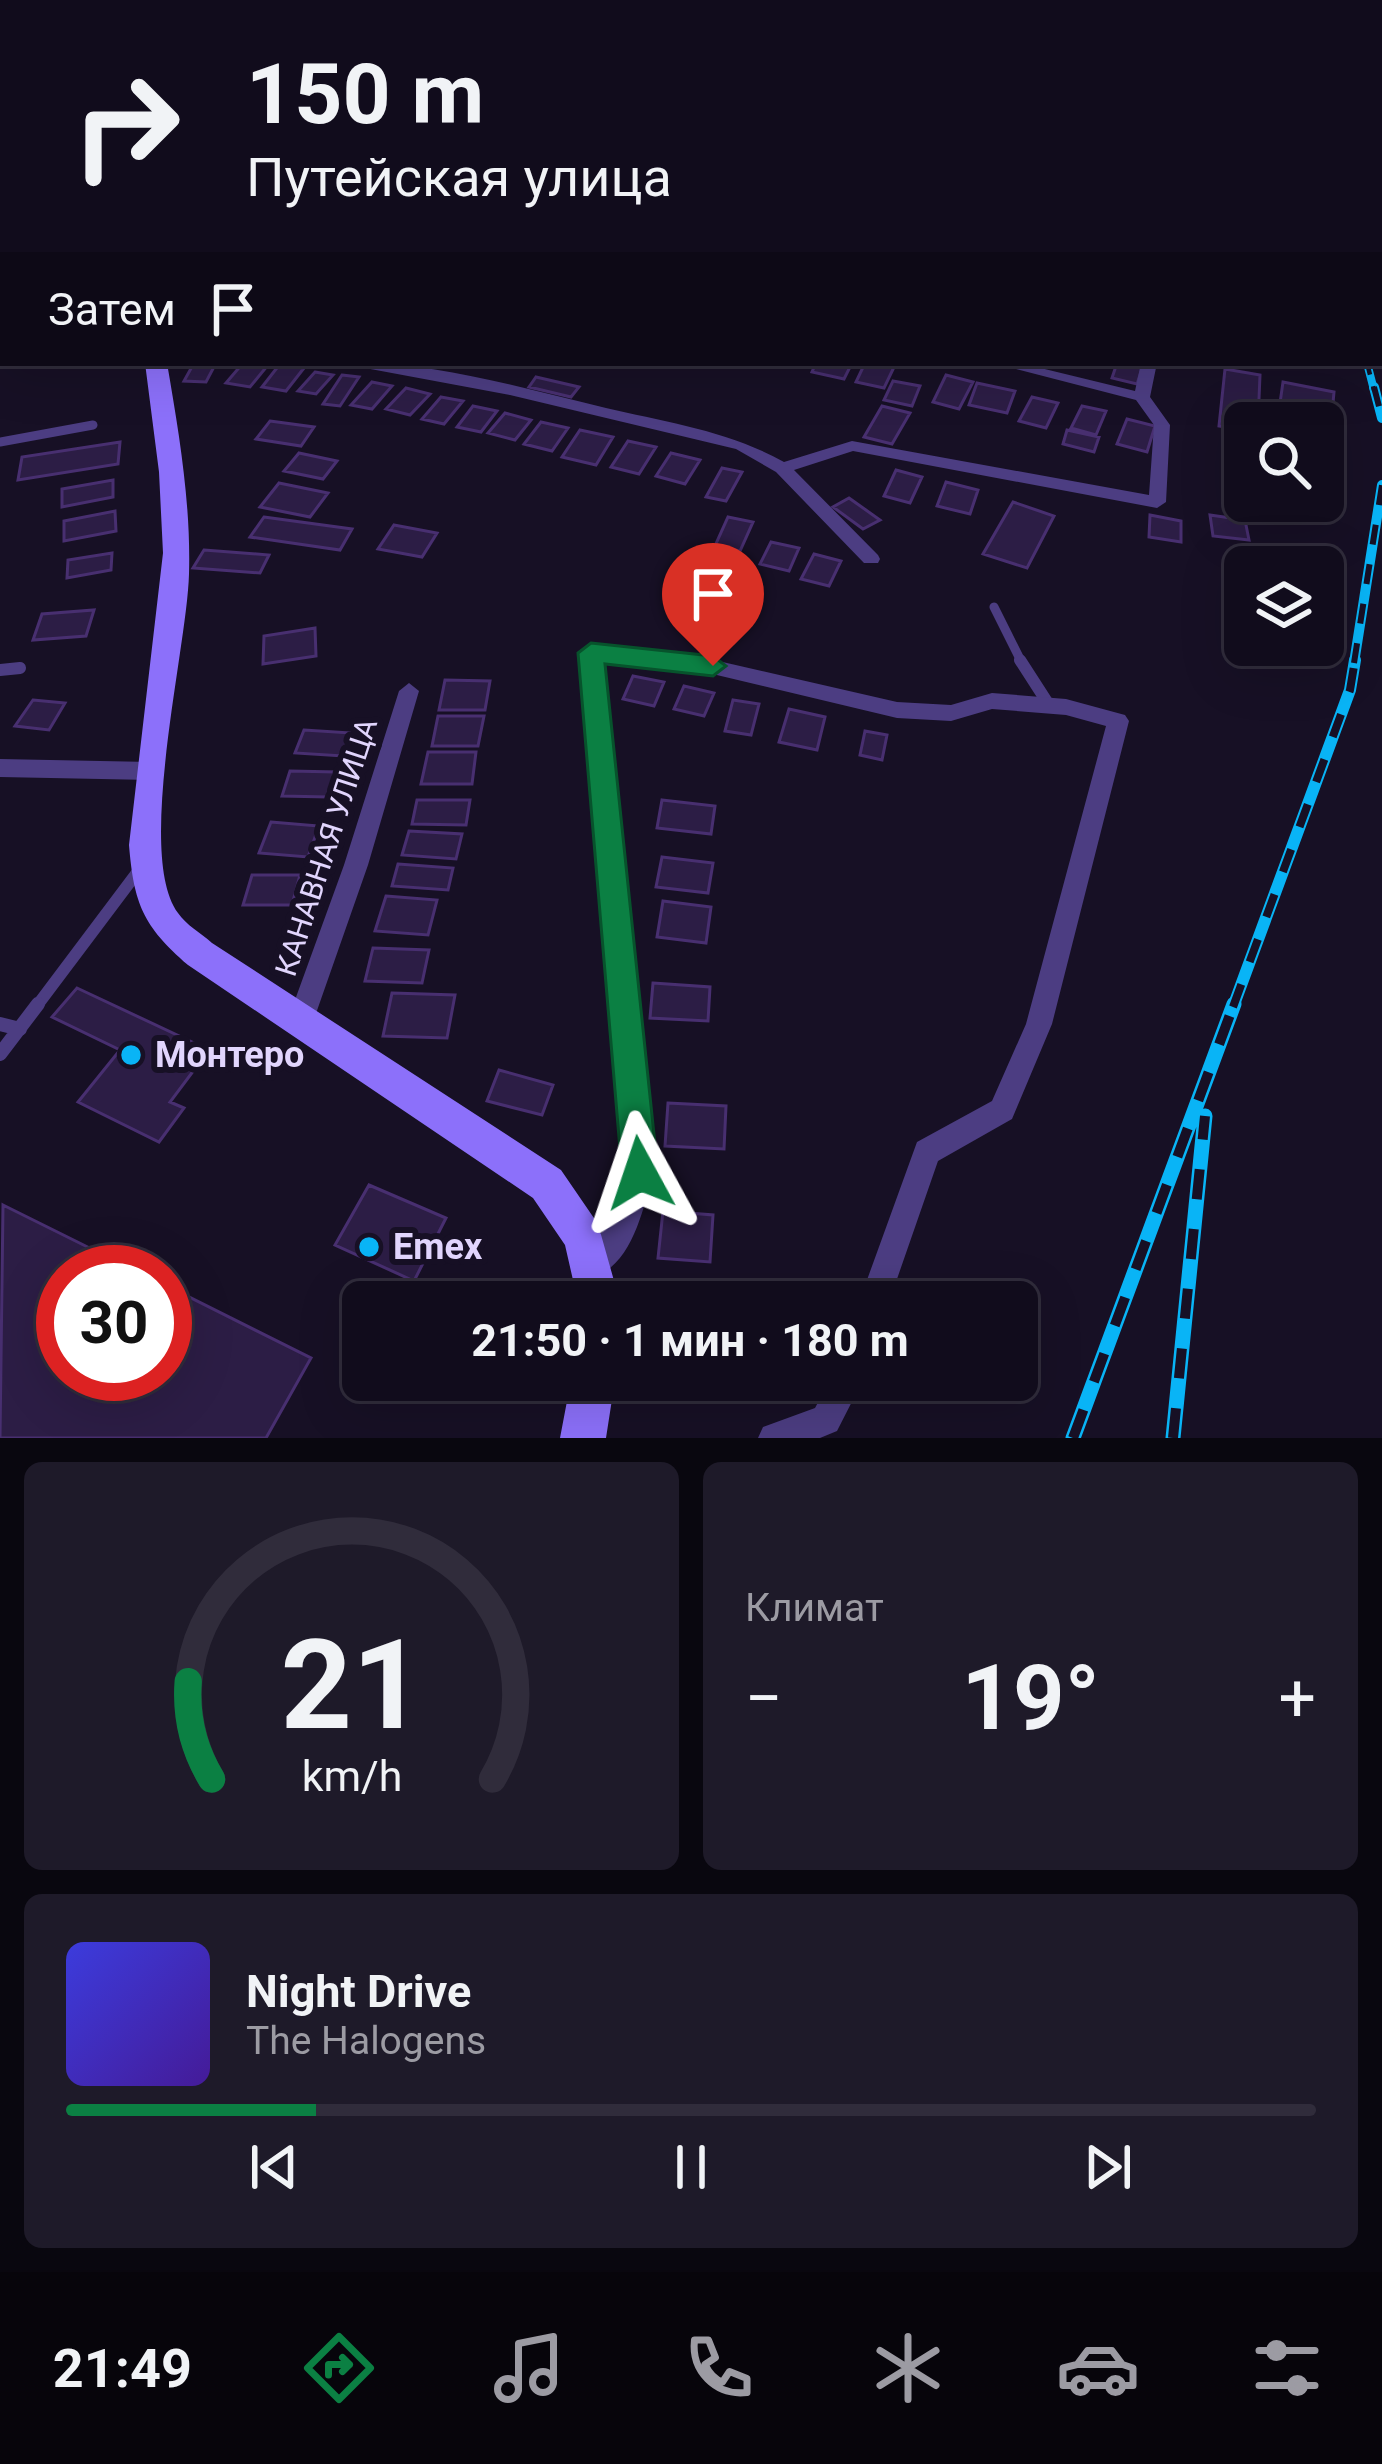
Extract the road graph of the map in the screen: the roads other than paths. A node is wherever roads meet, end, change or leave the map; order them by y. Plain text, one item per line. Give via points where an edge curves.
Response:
1 (156, 366) edge
2 (381, 366) edge
3 (1013, 366) edge
4 (1148, 366) edge
5 (1142, 397) junction
6 (93, 425) dead end
7 (0, 442) edge
8 (782, 468) junction
9 (871, 559) dead end
10 (994, 608) dead end
11 (20, 668) dead end
12 (0, 670) edge
13 (409, 691) dead end
14 (1058, 706) junction
15 (0, 768) edge
16 (151, 771) junction
17 (148, 858) junction
18 (300, 1022) junction
19 (0, 1024) edge
20 (20, 1029) junction
21 (0, 1054) edge
22 (596, 1281) edge
23 (598, 1281) edge
24 (881, 1281) edge
25 (589, 1401) edge
26 (836, 1401) edge
27 (583, 1438) edge
28 (774, 1438) edge

1 - 16 street via 177,512
2 - 8 street via 742,445
3 - 5 street
4 - 5 street
5 - 8 street via 1162,424 1157,502 852,446
6 - 7 lane
8 - 9 street
10 - 14 lane via 1012,648
11 - 12 lane
13 - 18 street, КАНАВНАЯ УЛИЦА
14 - 23 street via 992,701 951,713 896,710 679,659 591,653 640,1173
14 - 24 street via 1118,721 1039,1024 1002,1110 927,1152
15 - 16 street
16 - 17 street
17 - 18 street via 161,918
17 - 20 lane
18 - 22 street via 547,1184 572,1210
19 - 20 lane
20 - 21 lane
25 - 27 street
26 - 28 street via 826,1420

